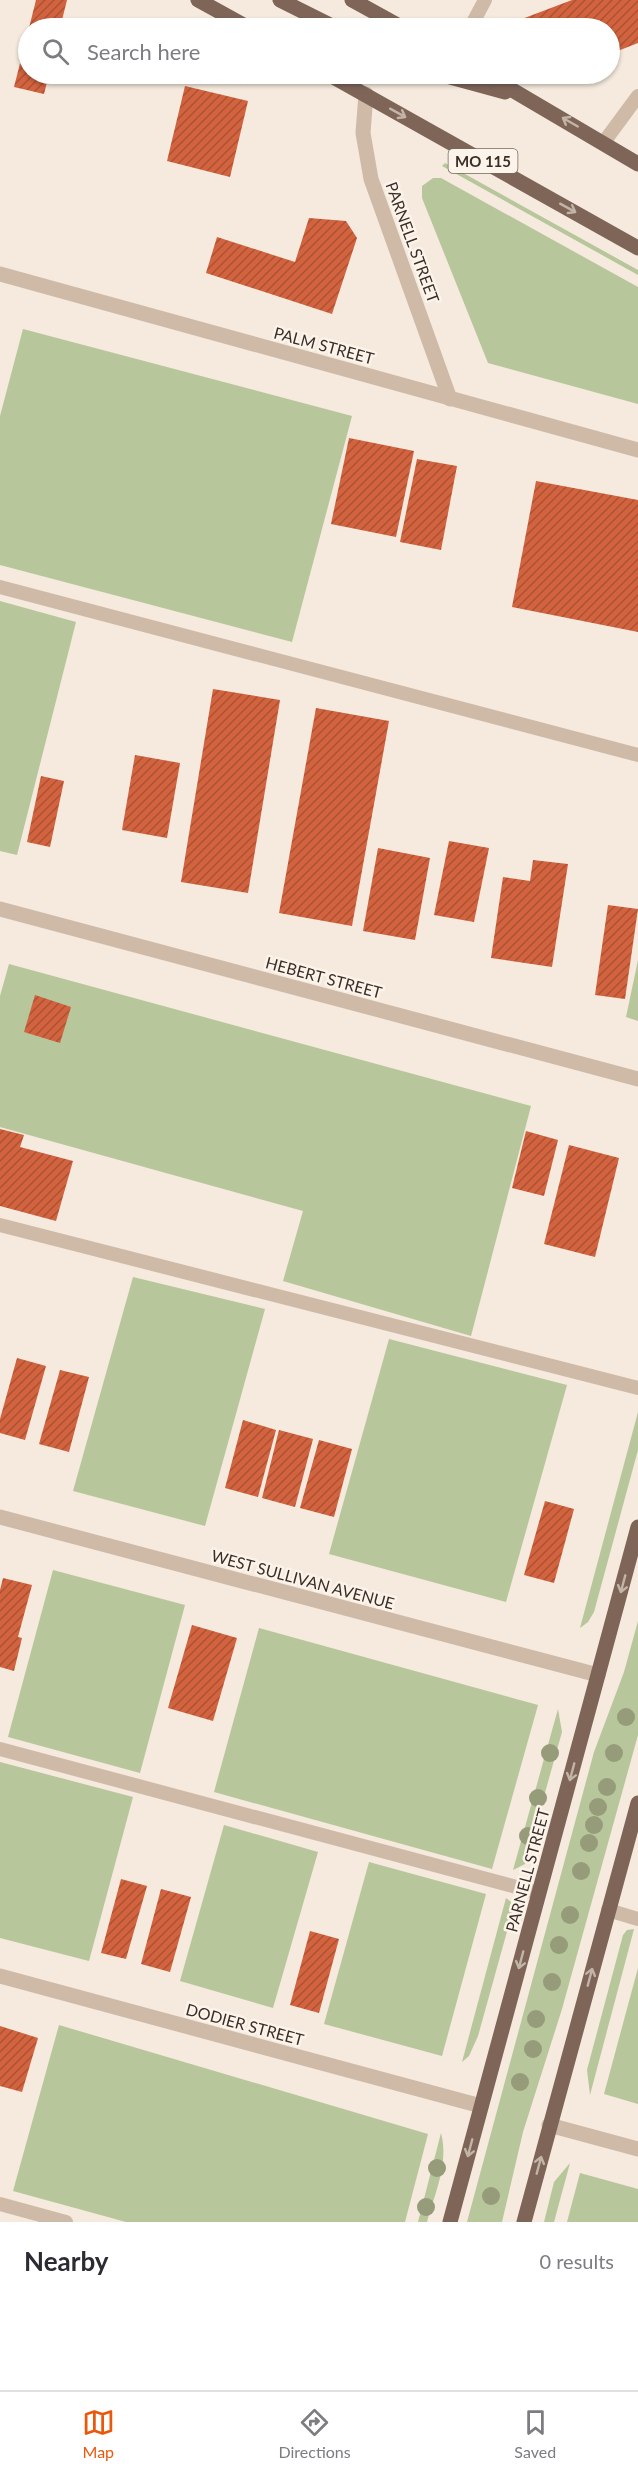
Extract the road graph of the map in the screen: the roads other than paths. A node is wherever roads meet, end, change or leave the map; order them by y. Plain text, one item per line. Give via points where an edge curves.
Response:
1 (198, 0) edge
2 (280, 0) edge
3 (352, 0) edge
4 (485, 0) edge
5 (231, 18) edge
6 (316, 18) edge
7 (385, 18) edge
8 (475, 18) edge
9 (347, 84) edge
10 (476, 84) edge
11 (502, 84) edge
12 (366, 94) junction
13 (638, 96) edge
14 (528, 98) junction
15 (603, 142) junction
16 (638, 164) edge
17 (638, 248) edge
18 (0, 274) edge
19 (450, 399) junction
20 (638, 450) edge
21 (0, 587) edge
22 (638, 755) edge
23 (0, 909) edge
24 (638, 1079) edge
25 (0, 1225) edge
26 (638, 1388) edge
27 (0, 1516) edge
28 (638, 1527) edge
29 (598, 1675) junction
30 (0, 1749) edge
31 (638, 1803) edge
32 (539, 1893) junction
33 (608, 1910) junction
34 (638, 1918) edge
35 (0, 1976) edge
36 (482, 2106) junction
37 (549, 2125) junction
38 (638, 2149) edge
39 (0, 2204) edge
40 (66, 2222) edge
41 (450, 2222) edge
42 (524, 2222) edge

1 - 5 main road
2 - 6 main road
3 - 7 main road
4 - 8 lane
9 - 12 main road, MO 115
10 - 14 main road
11 - 14 main road
12 -> 17 main road, MO 115
12 - 19 street, PARNELL STREET via 363,133 371,179
13 - 15 lane
15 -> 14 main road
15 - 16 main road
18 - 19 street, PALM STREET
19 - 20 street, PALM STREET
21 - 22 lane
23 - 24 street, HEBERT STREET
25 - 26 lane
27 - 29 street, WEST SULLIVAN AVENUE
28 -> 29 main road, PARNELL STREET
29 -> 32 main road, PARNELL STREET
30 - 32 lane
31 - 33 main road
32 -> 36 main road, PARNELL STREET
33 - 34 lane
37 -> 33 main road
35 - 36 street, DODIER STREET
36 -> 41 main road, PARNELL STREET
37 - 38 street
42 -> 37 main road
39 - 40 lane

